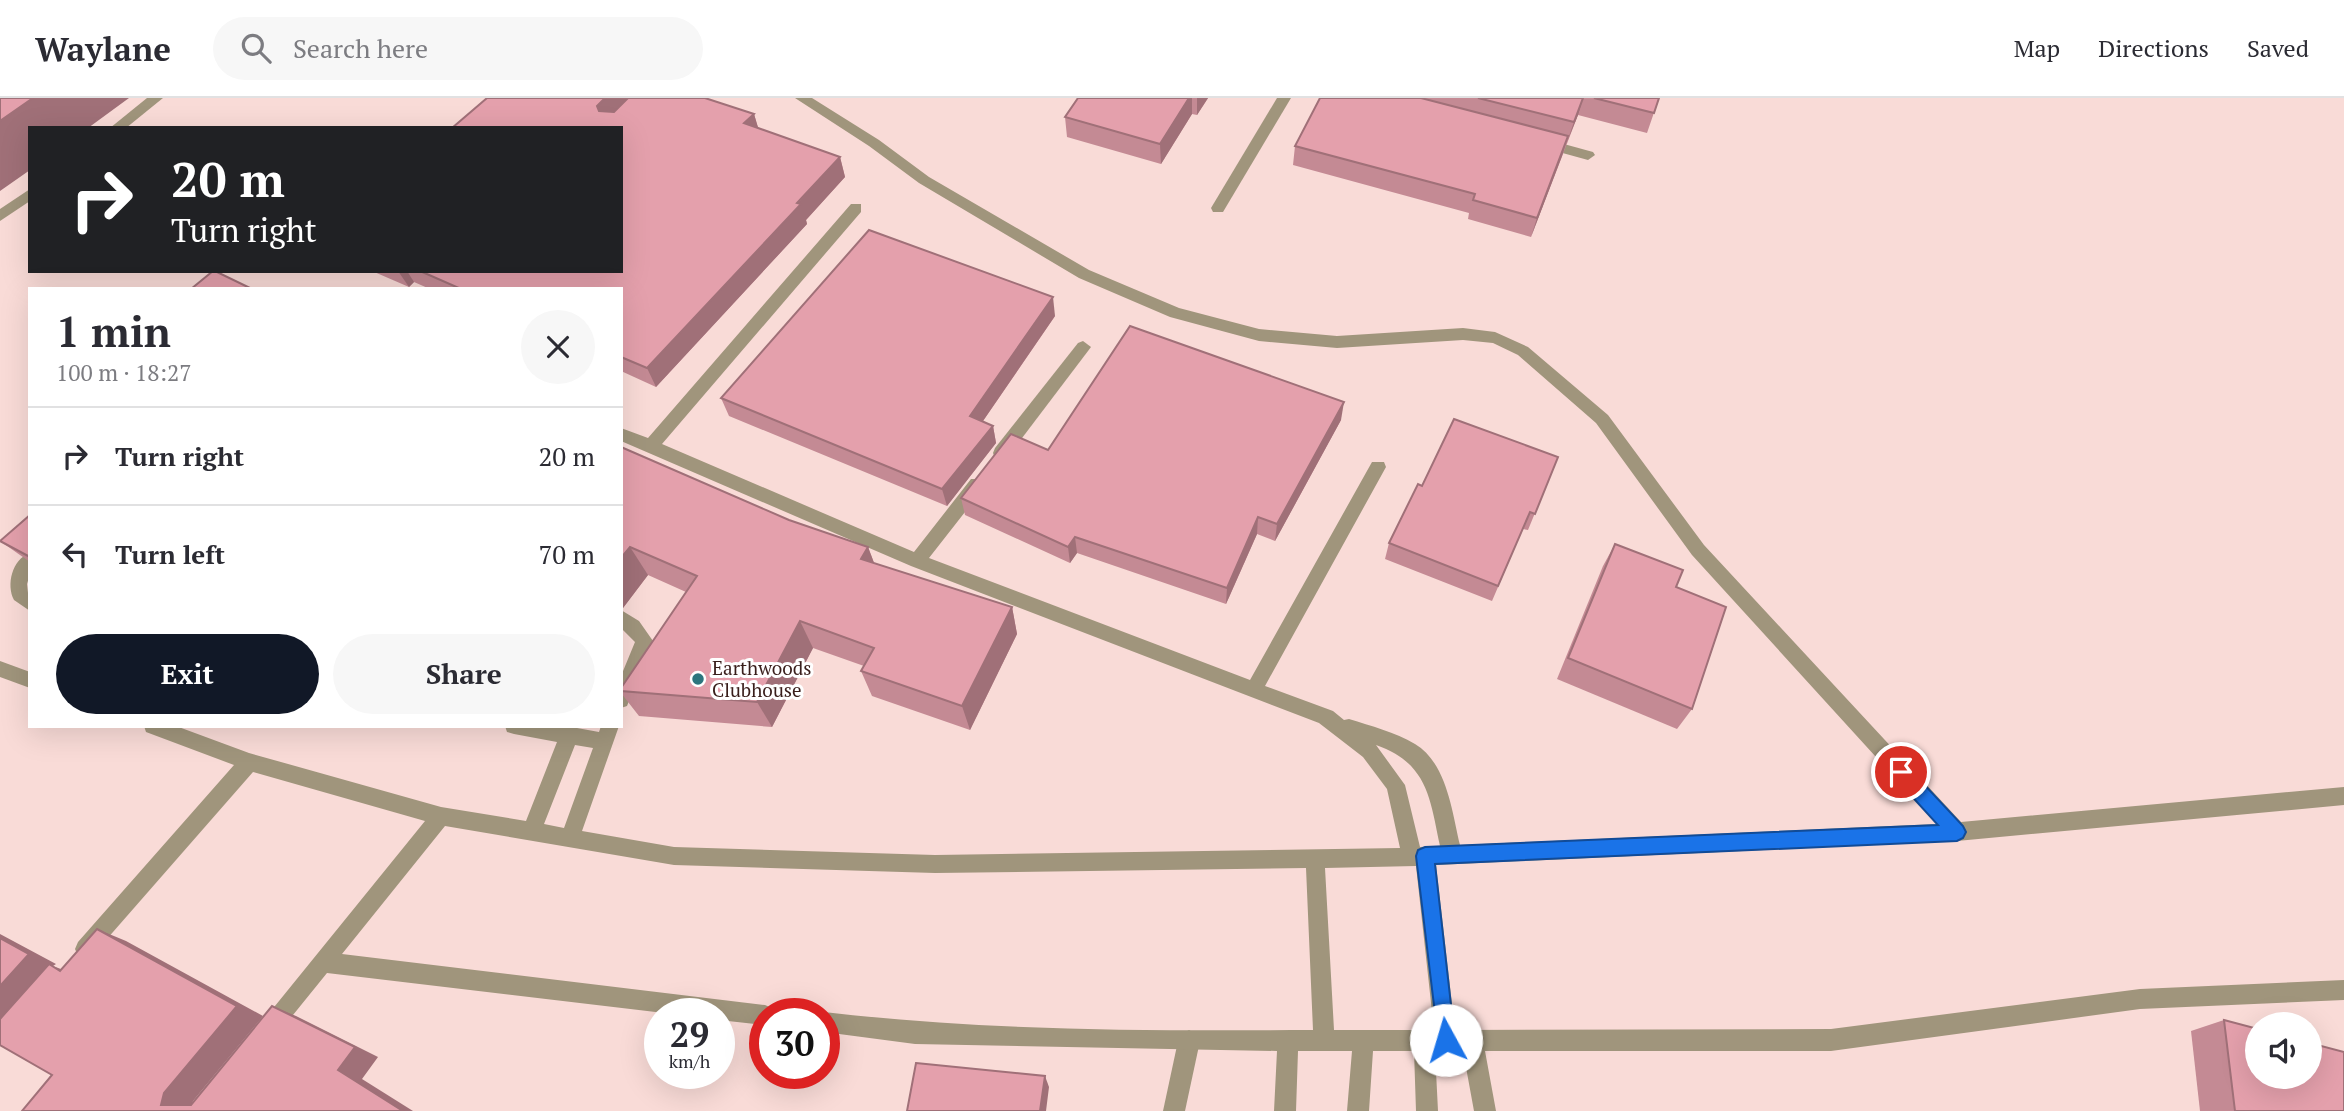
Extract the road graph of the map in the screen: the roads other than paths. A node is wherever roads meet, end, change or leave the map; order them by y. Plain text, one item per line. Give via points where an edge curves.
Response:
1 (156, 98) edge
2 (802, 98) edge
3 (1284, 98) edge
4 (120, 126) edge
5 (1524, 138) edge
6 (1588, 155) dead end
7 (28, 195) edge
8 (856, 208) dead end
9 (1218, 208) dead end
10 (0, 216) edge
11 (1083, 346) dead end
12 (623, 435) edge
13 (650, 447) junction
14 (1378, 467) dead end
15 (917, 561) junction
16 (28, 562) edge
17 (28, 603) edge
18 (623, 619) edge
19 (0, 670) edge
20 (28, 680) edge
21 (1254, 689) junction
22 (623, 695) edge
23 (1326, 718) junction
24 (158, 728) edge
25 (526, 728) edge
26 (607, 734) edge
27 (569, 735) junction
28 (249, 762) junction
29 (2344, 796) edge
30 (441, 816) junction
31 (531, 832) junction
32 (1957, 832) junction
33 (570, 838) junction
34 (1452, 855) junction
35 (1418, 856) junction
36 (1315, 859) junction
37 (323, 962) junction
38 (71, 965) edge
39 (2344, 989) edge
40 (749, 1013) edge
41 (840, 1024) edge
42 (1363, 1040) junction
43 (1435, 1040) junction
44 (1472, 1040) junction
45 (1189, 1041) junction
46 (1287, 1041) junction
47 (1324, 1041) junction
48 (254, 1047) edge
49 (1174, 1111) edge
50 (1285, 1111) edge
51 (1358, 1111) edge
52 (1427, 1111) edge
53 (1485, 1111) edge

1 - 4 street
2 - 32 street via 924,180 1084,274 1175,313 1259,335 1337,342 1463,334 1495,338 1522,351 1602,419 1698,550
3 - 9 street
5 - 6 street
7 - 10 street
8 - 13 street
11 - 15 street
12 - 13 street
13 - 15 street
14 - 21 street
15 - 21 street
16 - 17 street via 17,586 19,596
18 - 22 street via 644,641
19 - 20 street
21 - 23 street
23 - 34 street via 1412,752 1422,762 1432,779
23 - 35 street via 1370,751 1396,785
24 - 28 street
25 - 27 street
26 - 27 street
26 - 33 street
27 - 31 street
28 - 30 street
28 - 38 street
29 - 32 street
30 - 31 street
30 - 37 street
31 - 33 street
32 - 34 street
33 - 36 street via 674,856 935,864
34 - 35 street
35 - 36 street
35 - 43 street
36 - 47 street
37 - 40 street
37 - 48 street
39 - 44 street via 2140,999 1831,1040
41 - 45 street via 915,1033
42 - 43 street
42 - 47 street
42 - 51 street
43 - 44 street
43 - 52 street
44 - 53 street
45 - 46 street
45 - 49 street
46 - 47 street
46 - 50 street

